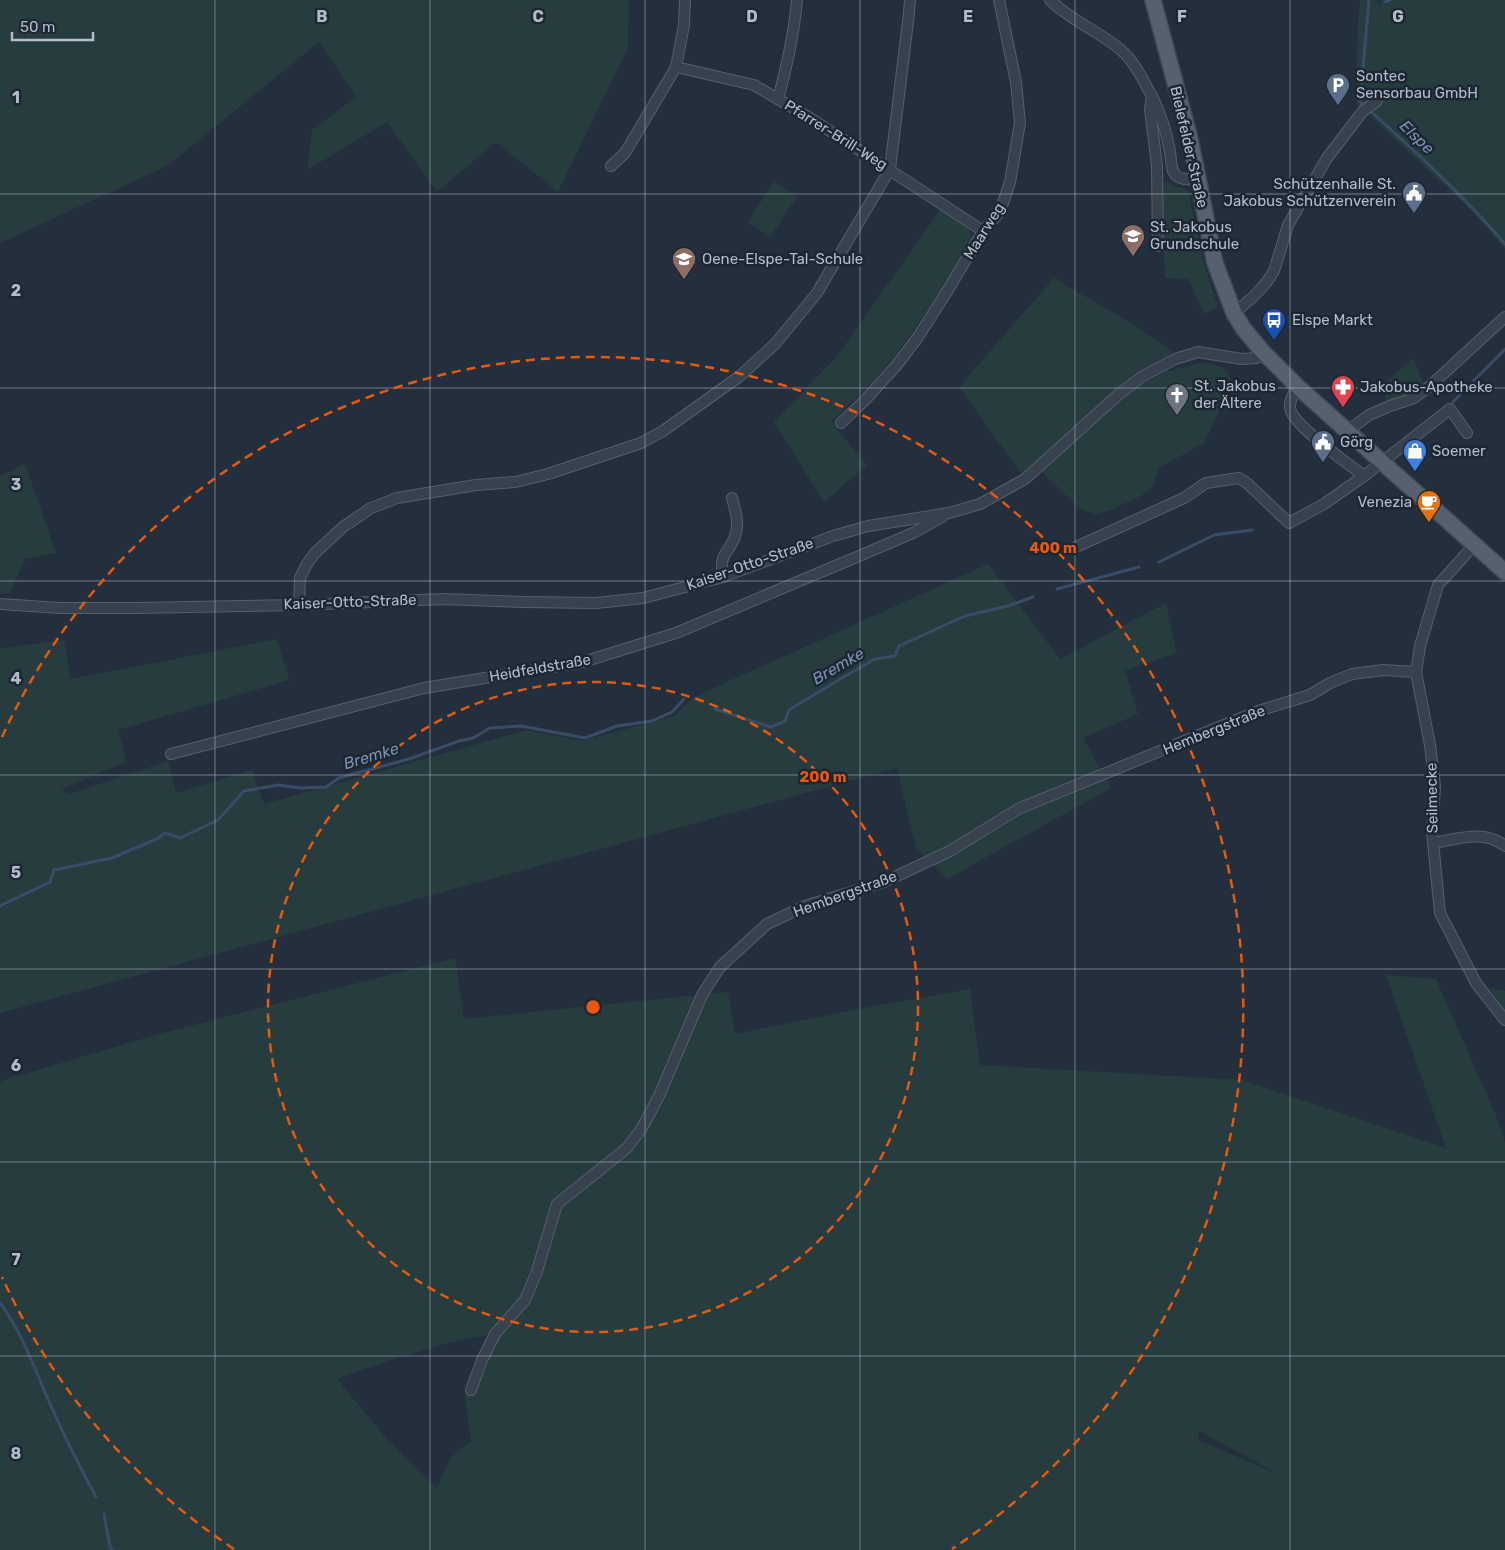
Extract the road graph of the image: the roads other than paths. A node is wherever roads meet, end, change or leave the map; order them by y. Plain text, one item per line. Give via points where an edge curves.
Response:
1 (685, 0) edge
2 (797, 0) edge
3 (910, 0) edge
4 (998, 0) edge
5 (1050, 0) edge
6 (1153, 0) edge
7 (676, 67) junction
8 (1152, 97) junction
9 (778, 98) junction
10 (1370, 106) dead end
11 (611, 166) dead end
12 (890, 170) junction
13 (1197, 179) junction
14 (983, 231) junction
15 (1158, 246) dead end
16 (1234, 313) junction
17 (1505, 317) edge
18 (1265, 354) junction
19 (1298, 387) junction
20 (840, 423) dead end
21 (1348, 432) junction
22 (1467, 433) dead end
23 (1382, 462) junction
24 (1364, 476) junction
25 (732, 498) dead end
26 (949, 513) junction
27 (1475, 544) junction
28 (1076, 547) dead end
29 (1505, 572) edge
30 (723, 577) junction
31 (0, 604) edge
32 (299, 605) junction
33 (1416, 672) junction
34 (171, 754) dead end
35 (1434, 843) junction
36 (1505, 846) edge
37 (1505, 1020) edge
38 (471, 1390) dead end

1 - 7 street
2 - 9 street via 795,26
3 - 12 street
4 - 14 street, Maarweg via 1016,82 1020,123 1007,191 998,214
5 - 8 street via 1058,9 1123,51
6 - 13 main road, Bielefelder Straße via 1190,139
7 - 9 street, Pfarrer-Brill-Weg via 754,85
7 - 11 street via 625,153
8 - 13 street via 1160,113 1173,171 1184,179
8 - 15 street
9 - 12 street, Pfarrer-Brill-Weg
10 - 16 street via 1328,158 1288,224 1274,272
12 - 14 street, Pfarrer-Brill-Weg
12 - 32 street via 817,293 775,344 740,376 641,443 515,482 397,498 372,508 343,527 307,564 300,578
13 - 16 main road, Bielefelder Straße via 1215,263
14 - 20 street, Maarweg via 918,337 896,366
16 - 18 main road, Bielefelder Straße
17 - 21 street via 1420,394 1369,415
18 - 19 main road, Bielefelder Straße
18 - 26 street, Kaiser-Otto-Straße via 1242,358 1198,352 1176,359 1143,376 1119,394 1020,483 980,504
19 - 21 main road, Bielefelder Straße
19 - 24 street via 1291,400 1294,418
21 - 23 main road, Bielefelder Straße
22 - 23 street via 1450,410
23 - 24 street
23 - 27 main road, Bielefelder Straße
24 - 28 street via 1289,523 1239,478 1206,483 1184,498
25 - 30 street via 737,527 734,539 721,560
26 - 30 street, Kaiser-Otto-Straße via 868,526
26 - 34 street, Heidfeldstraße via 895,540 676,633 584,662 424,688
27 - 29 main road, Bielefelder Straße
27 - 33 street, Seilmecke via 1438,585
30 - 32 street, Kaiser-Otto-Straße via 643,598 596,603 444,599
31 - 32 street, Kaiser-Otto-Straße via 60,608
33 - 35 street, Seilmecke via 1435,786
33 - 38 street, Hembergstraße via 1383,670 1352,674 1310,695 1258,711 1018,809 950,852 884,882 805,906 767,924 720,967 702,995 642,1128 627,1148 557,1204 525,1300 495,1334
35 - 36 street via 1476,836
35 - 37 street, Seilmecke via 1440,913 1476,983

